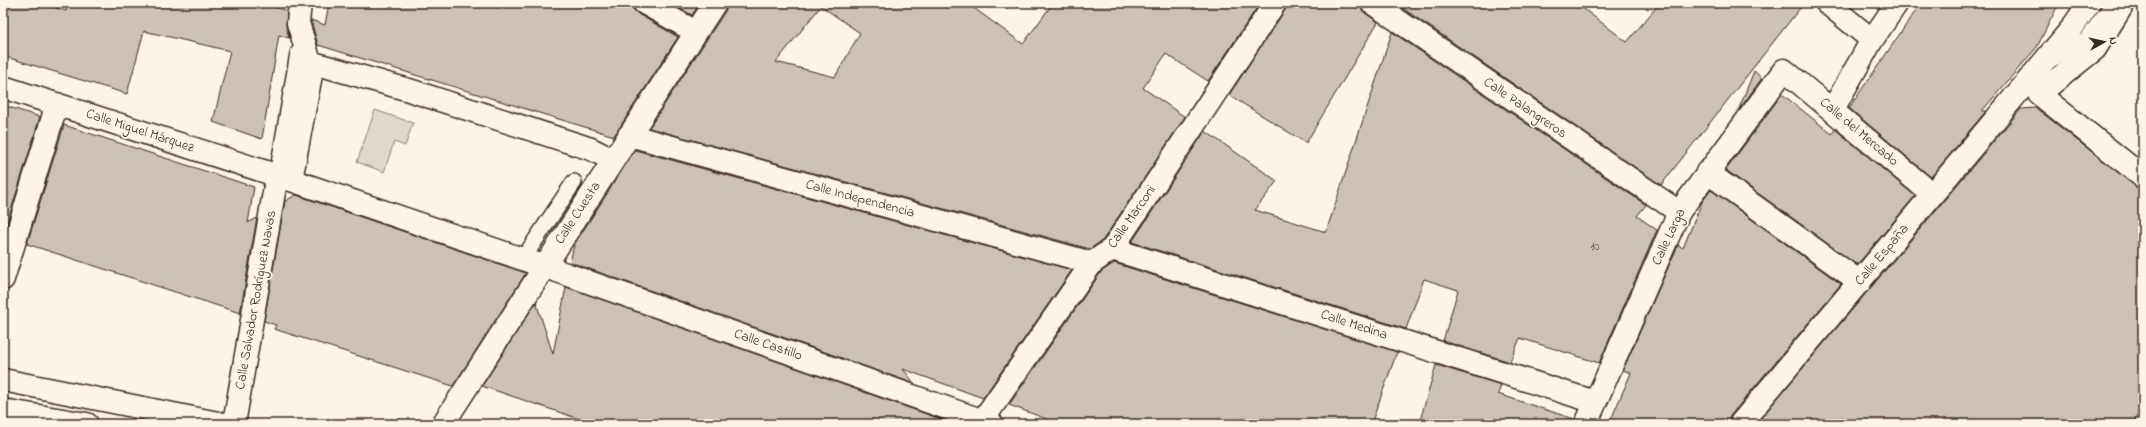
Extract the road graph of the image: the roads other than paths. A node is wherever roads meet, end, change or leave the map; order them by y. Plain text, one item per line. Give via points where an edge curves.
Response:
1 (300, 3) edge
2 (644, 3) edge
3 (715, 3) edge
4 (1275, 3) edge
5 (1372, 3) edge
6 (1827, 3) edge
7 (1897, 3) edge
8 (2089, 3) edge
9 (2113, 3) edge
10 (2124, 3) edge
11 (696, 32) junction
12 (1872, 40) junction
13 (304, 57) junction
14 (2043, 63) junction
15 (1784, 70) joint
16 (3, 87) edge
17 (57, 104) junction
18 (1833, 110) junction
19 (629, 135) junction
20 (613, 160) junction
21 (1706, 172) junction
22 (284, 177) junction
23 (2143, 177) edge
24 (574, 182) dead end
25 (1932, 194) junction
26 (1678, 212) junction
27 (1112, 249) junction
28 (522, 259) junction
29 (1092, 263) junction
30 (543, 266) junction
31 (4, 267) edge
32 (1860, 282) junction
33 (3, 380) edge
34 (1595, 402) junction
35 (3, 410) edge
36 (985, 423) edge
37 (87, 424) edge
38 (223, 424) edge
39 (234, 424) edge
40 (443, 424) edge
41 (1586, 424) edge
42 (1740, 424) edge

1 - 13 street, Calle Salvador Rodríguez Navas via 298,23
2 - 11 street
3 - 11 street, Calle Cuesta
4 - 27 street, Calle Marconi
5 - 26 street, Calle Palangreros
6 - 12 street
7 - 12 street
8 - 14 street, Calle España
9 - 14 lane via 2086,41
10 - 23 street via 2095,48 2039,94
11 - 19 street, Calle Cuesta
12 - 18 street
13 - 20 street via 591,149
13 - 22 street, Calle Salvador Rodríguez Navas via 311,75
14 - 25 street, Calle España
15 - 18 street, Calle del Mercado
15 - 21 street, Calle Larga
16 - 17 street, Calle Miguel Márquez
17 - 22 street, Calle Miguel Márquez
17 - 31 street
18 - 25 street, Calle del Mercado
19 - 20 street, Calle Cuesta
19 - 29 street, Calle Independencia
20 - 30 street, Calle Cuesta
21 - 26 street, Calle Larga
21 - 32 street
22 - 28 street, Calle Miguel Márquez
22 - 39 street, Calle Salvador Rodríguez Navas
24 - 28 lane
25 - 32 street, Calle España
26 - 34 street, Calle Larga
27 - 29 street, Calle Marconi
27 - 34 street, Calle Medina
28 - 30 street, Calle Castillo
29 - 36 street, Calle Marconi
30 - 36 street, Calle Castillo
30 - 40 street, Calle Cuesta
32 - 42 street, Calle España
33 - 38 street
34 - 41 street, Calle Larga
35 - 37 street

